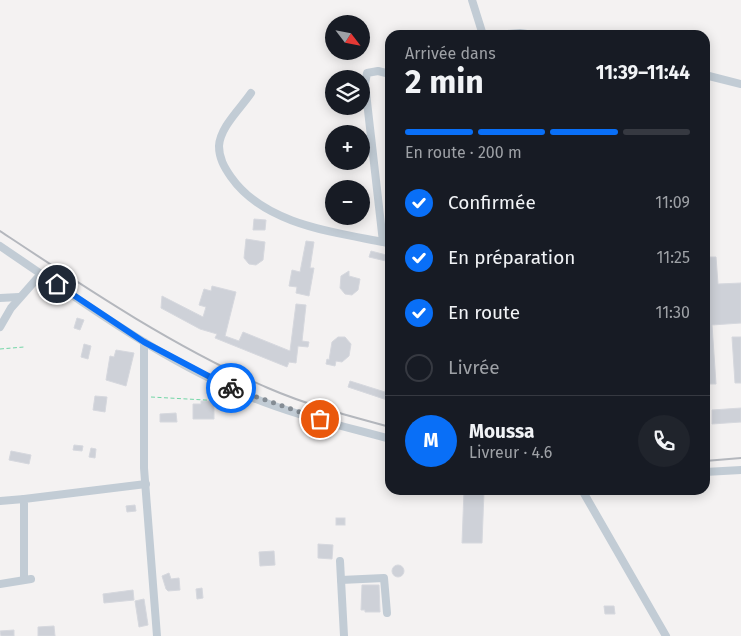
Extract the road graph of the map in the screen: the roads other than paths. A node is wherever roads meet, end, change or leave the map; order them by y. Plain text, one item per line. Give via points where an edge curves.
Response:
1 (472, 0) edge
2 (482, 30) edge
3 (385, 73) edge
4 (710, 76) edge
5 (741, 84) edge
6 (251, 93) dead end
7 (385, 229) edge
8 (385, 243) edge
9 (0, 246) edge
10 (41, 274) junction
11 (19, 297) junction
12 (0, 298) edge
13 (2, 319) edge
14 (0, 327) edge
15 (144, 342) junction
16 (385, 437) edge
17 (741, 470) edge
18 (710, 472) edge
19 (146, 484) junction
20 (585, 495) edge
21 (24, 499) junction
22 (0, 500) edge
23 (340, 561) dead end
24 (341, 580) junction
25 (0, 584) edge
26 (387, 613) dead end
27 (157, 636) edge
28 (344, 636) edge
29 (666, 636) edge

1 - 2 street
3 - 7 street via 367,73 365,84
4 - 5 street
6 - 8 street via 224,131 219,145 222,164 235,183 259,204 277,214 331,231
9 - 10 street
10 - 11 street
10 - 15 street
11 - 12 street
11 - 13 street
13 - 14 street
15 - 16 street via 238,392
15 - 19 street
17 - 18 street
19 - 21 street
19 - 27 street
20 - 29 street
21 - 22 street
21 - 25 street via 28,579
23 - 24 street
24 - 26 street via 384,578
24 - 28 street

